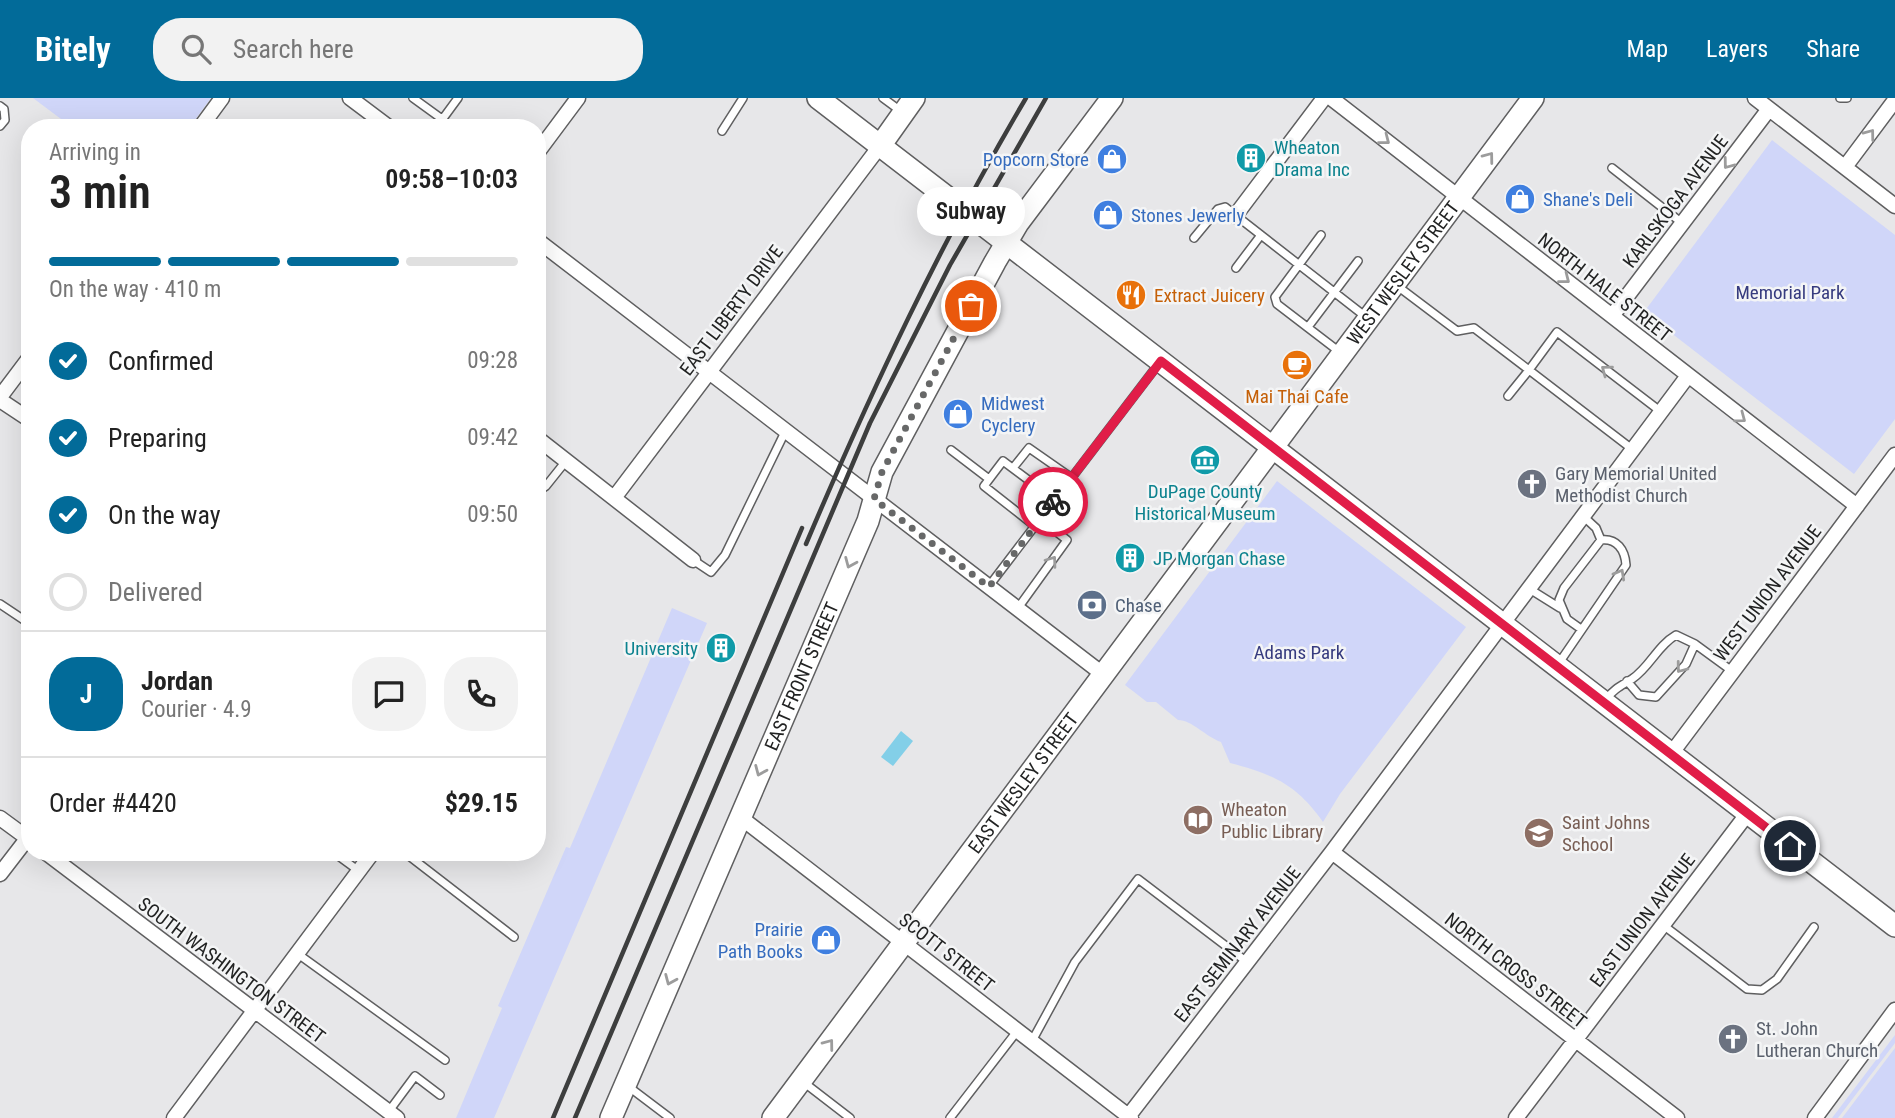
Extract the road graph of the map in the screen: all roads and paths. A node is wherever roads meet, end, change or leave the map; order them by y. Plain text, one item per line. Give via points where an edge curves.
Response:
1 (222, 98) edge
2 (350, 98) edge
3 (413, 98) edge
4 (458, 98) edge
5 (578, 98) edge
6 (743, 98) edge
7 (818, 98) edge
8 (883, 98) edge
9 (1112, 98) edge
10 (1324, 98) edge
11 (1331, 98) edge
12 (1533, 98) edge
13 (1755, 98) edge
14 (1840, 98) edge
15 (1847, 98) edge
16 (1895, 100) edge
17 (0, 106) edge
18 (909, 106) edge
19 (1769, 109) junction
20 (207, 119) edge
21 (378, 119) edge
22 (442, 119) joint
23 (0, 126) edge
24 (722, 131) dead end
25 (546, 141) edge
26 (880, 146) junction
27 (1845, 167) junction
28 (1612, 168) dead end
29 (1459, 196) junction
30 (1895, 206) edge
31 (1235, 216) junction
32 (1683, 223) junction
33 (1261, 235) junction
34 (1321, 235) dead end
35 (1194, 238) dead end
36 (1006, 242) junction
37 (546, 247) edge
38 (1358, 261) dead end
39 (1298, 265) junction
40 (1236, 268) dead end
41 (1394, 284) junction
42 (1335, 292) junction
43 (1612, 316) junction
44 (1368, 318) junction
45 (1308, 327) junction
46 (1342, 353) junction
47 (1161, 361) junction
48 (1529, 370) junction
49 (21, 371) edge
50 (707, 373) junction
51 (1687, 377) junction
52 (1508, 396) dead end
53 (0, 399) edge
54 (1661, 411) junction
55 (21, 414) edge
56 (785, 432) junction
57 (546, 445) edge
58 (1272, 447) junction
59 (1632, 449) junction
60 (951, 450) dead end
61 (1895, 455) edge
62 (567, 461) junction
63 (1013, 468) junction
64 (1072, 478) junction
65 (989, 479) junction
66 (546, 486) edge
67 (614, 498) junction
68 (874, 499) junction
69 (1055, 500) junction
70 (1857, 506) junction
71 (1582, 515) junction
72 (1037, 523) junction
73 (1601, 540) junction
74 (693, 560) joint
75 (989, 587) junction
76 (1528, 588) junction
77 (0, 604) edge
78 (1017, 608) junction
79 (1560, 608) junction
80 (21, 618) edge
81 (1501, 623) junction
82 (1581, 629) junction
83 (1695, 644) junction
84 (1557, 666) junction
85 (1732, 671) junction
86 (1104, 675) junction
87 (1627, 681) junction
88 (1603, 702) junction
89 (1671, 754) junction
90 (1748, 813) junction
91 (740, 817) junction
92 (0, 818) edge
93 (21, 832) edge
94 (21, 848) edge
95 (1332, 852) junction
96 (57, 861) edge
97 (345, 861) edge
98 (366, 861) edge
99 (416, 861) edge
100 (359, 871) junction
101 (0, 874) edge
102 (1663, 925) junction
103 (1895, 926) edge
104 (1814, 927) dead end
105 (514, 937) dead end
106 (905, 943) junction
107 (298, 954) junction
108 (1247, 962) junction
109 (1895, 1010) edge
110 (254, 1011) junction
111 (1018, 1030) junction
112 (1576, 1040) junction
113 (1032, 1041) junction
114 (445, 1060) dead end
115 (802, 1080) junction
116 (625, 1084) junction
117 (440, 1095) dead end
118 (393, 1115) edge
119 (776, 1117) edge
120 (1129, 1117) edge
121 (174, 1118) edge
122 (611, 1118) edge
123 (670, 1118) edge
124 (850, 1118) edge
125 (950, 1118) edge
126 (1517, 1118) edge
127 (1677, 1118) edge
128 (1815, 1118) edge

1 - 20 street
2 - 21 street
3 - 22 lane
4 - 22 lane
5 - 25 street
6 - 24 lane
7 - 26 street
8 - 18 lane
9 - 36 street, EAST FRONT STREET
10 - 31 street
11 -> 29 street, NORTH HALE STREET
29 -> 12 street, WEST WESLEY STREET
13 - 19 street
14 - 15 lane
27 -> 16 street
17 - 23 lane via 5,120
18 - 26 street
19 - 27 street
19 -> 32 street, KARLSKOGA AVENUE
26 - 36 street
26 - 50 street, EAST LIBERTY DRIVE
27 - 30 street
28 - 32 lane
29 - 41 street, WEST WESLEY STREET
29 -> 43 street, NORTH HALE STREET
31 - 33 lane
31 - 35 lane via 1225,207 1218,208
32 - 43 street, KARLSKOGA AVENUE
33 - 39 lane
33 - 40 lane
34 - 39 lane
36 - 47 street
36 - 68 street, EAST FRONT STREET via 882,472
37 - 50 street
38 - 42 lane
39 - 42 lane
39 - 45 lane via 1275,297 1277,304
41 - 44 street, WEST WESLEY STREET
41 - 48 lane via 1457,331 1474,328
42 - 44 lane
42 - 45 lane
43 - 51 street, NORTH HALE STREET
44 - 46 street, WEST WESLEY STREET
45 - 46 lane
46 - 58 street, WEST WESLEY STREET
47 - 58 street
47 - 64 lane
48 - 52 lane
54 -> 48 lane via 1557,332
48 - 59 lane
49 - 53 street
50 - 56 street
50 - 67 street, EAST LIBERTY DRIVE
51 - 54 street, EAST SEMINARY AVENUE
51 -> 70 street, NORTH HALE STREET
53 - 55 street
54 - 59 street, EAST SEMINARY AVENUE
56 - 68 street
56 - 74 lane via 725,555 711,572
57 - 62 street
58 - 81 street
58 - 86 street, EAST WESLEY STREET
59 - 71 street, EAST SEMINARY AVENUE
60 - 65 lane
61 - 70 street, WEST UNION AVENUE
62 - 66 lane
62 - 67 street
63 - 64 lane via 1029,448
63 - 65 lane via 1003,461
63 - 69 lane
64 - 69 lane
65 - 72 lane via 984,486
67 - 74 street
68 - 75 street
68 -> 91 street, EAST FRONT STREET
69 - 72 lane
70 - 85 street, WEST UNION AVENUE
71 - 73 lane
71 - 76 street, EAST SEMINARY AVENUE
72 - 75 lane
78 -> 72 lane via 1067,540
73 - 79 lane via 1564,588
82 -> 73 lane via 1626,565 1621,547
75 - 78 street
76 - 79 lane
76 - 81 street, EAST SEMINARY AVENUE
77 - 80 lane
78 - 86 street
79 - 82 lane
81 - 84 street
81 - 95 street, EAST SEMINARY AVENUE
82 - 84 lane
83 - 85 lane
83 - 87 lane via 1676,635 1663,642
83 -> 87 lane via 1686,664 1656,697 1639,695
84 - 88 street
85 - 89 street, WEST UNION AVENUE
86 - 106 street, EAST WESLEY STREET
87 - 88 lane via 1617,685
88 - 89 street
89 - 90 street
90 - 102 street, EAST UNION AVENUE
90 - 103 street
91 - 106 street, SCOTT STREET
91 -> 116 street, EAST FRONT STREET
92 - 93 street
94 - 101 street
95 - 108 street, EAST SEMINARY AVENUE
95 - 112 street, NORTH CROSS STREET
96 - 110 street, SOUTH WASHINGTON STREET
97 - 100 lane
98 - 100 street
99 - 105 lane
100 - 107 street
102 - 104 lane via 1747,989 1762,990 1777,979
102 - 112 street, EAST UNION AVENUE
106 - 111 street, SCOTT STREET
115 -> 106 street, EAST WESLEY STREET
107 - 110 street
107 - 114 lane
108 - 113 lane via 1138,879 1075,962
108 - 120 street, EAST SEMINARY AVENUE
109 - 128 street
110 - 118 street, SOUTH WASHINGTON STREET
110 - 121 street
111 - 113 street, SCOTT STREET
111 - 125 lane
112 - 126 street, EAST UNION AVENUE
112 - 127 street, NORTH CROSS STREET
113 - 120 street, SCOTT STREET
115 - 119 street, EAST WESLEY STREET
115 - 124 lane
116 - 122 street, EAST FRONT STREET
116 - 123 lane
117 - 118 lane via 415,1076

